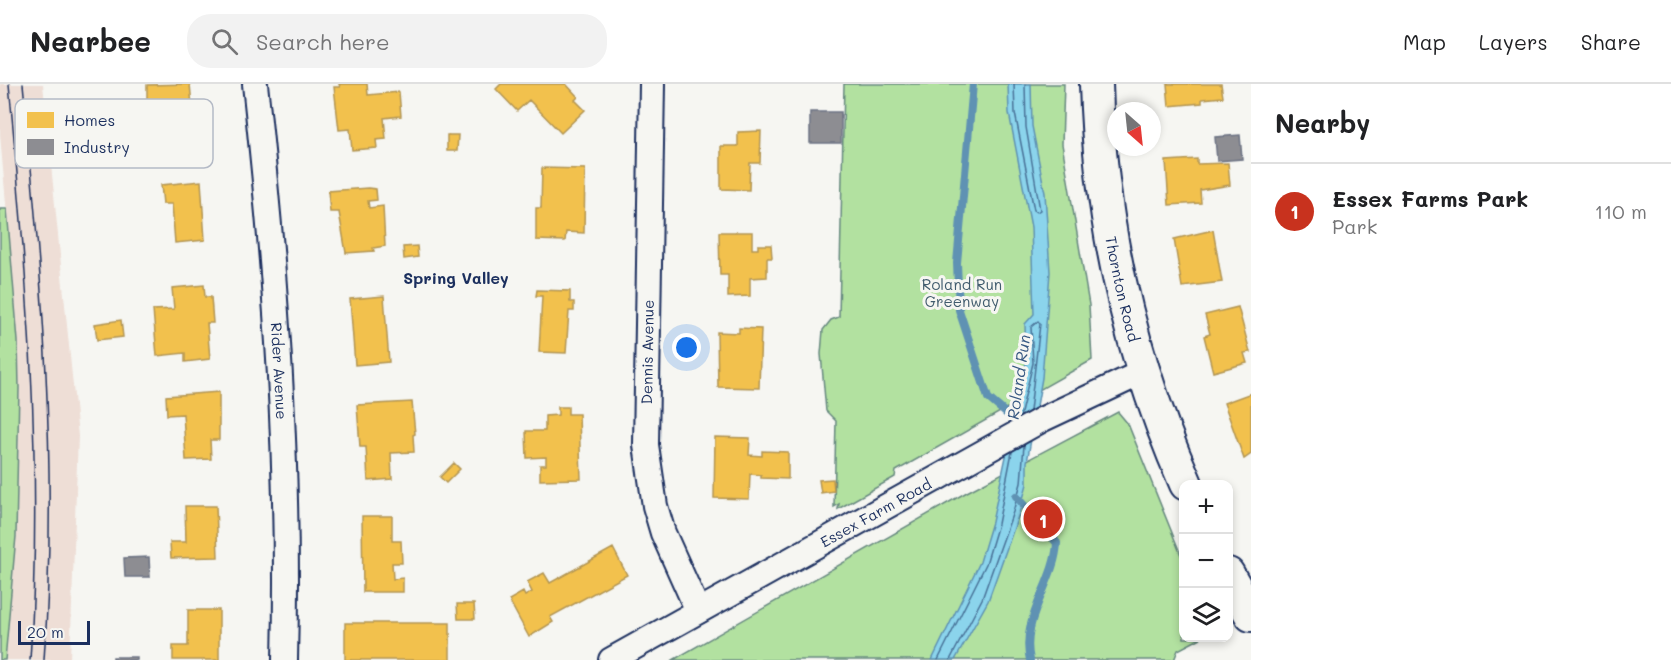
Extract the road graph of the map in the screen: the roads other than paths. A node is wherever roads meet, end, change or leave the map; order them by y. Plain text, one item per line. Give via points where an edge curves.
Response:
1 (255, 84) edge
2 (652, 84) edge
3 (1096, 84) edge
4 (1143, 372) junction
5 (1184, 480) edge
6 (1233, 583) edge
7 (698, 611) junction
8 (1251, 615) edge
9 (285, 660) edge
10 (611, 660) edge

1 - 9 street, Rider Avenue via 273,248 286,467
2 - 7 street, Dennis Avenue via 646,445 658,515
3 - 4 street, Thornton Road via 1097,137 1108,225 1122,298
4 - 5 street, Thornton Road
4 - 7 street, Essex Farm Road via 1042,419
6 - 8 street
7 - 10 street, Essex Farm Road

